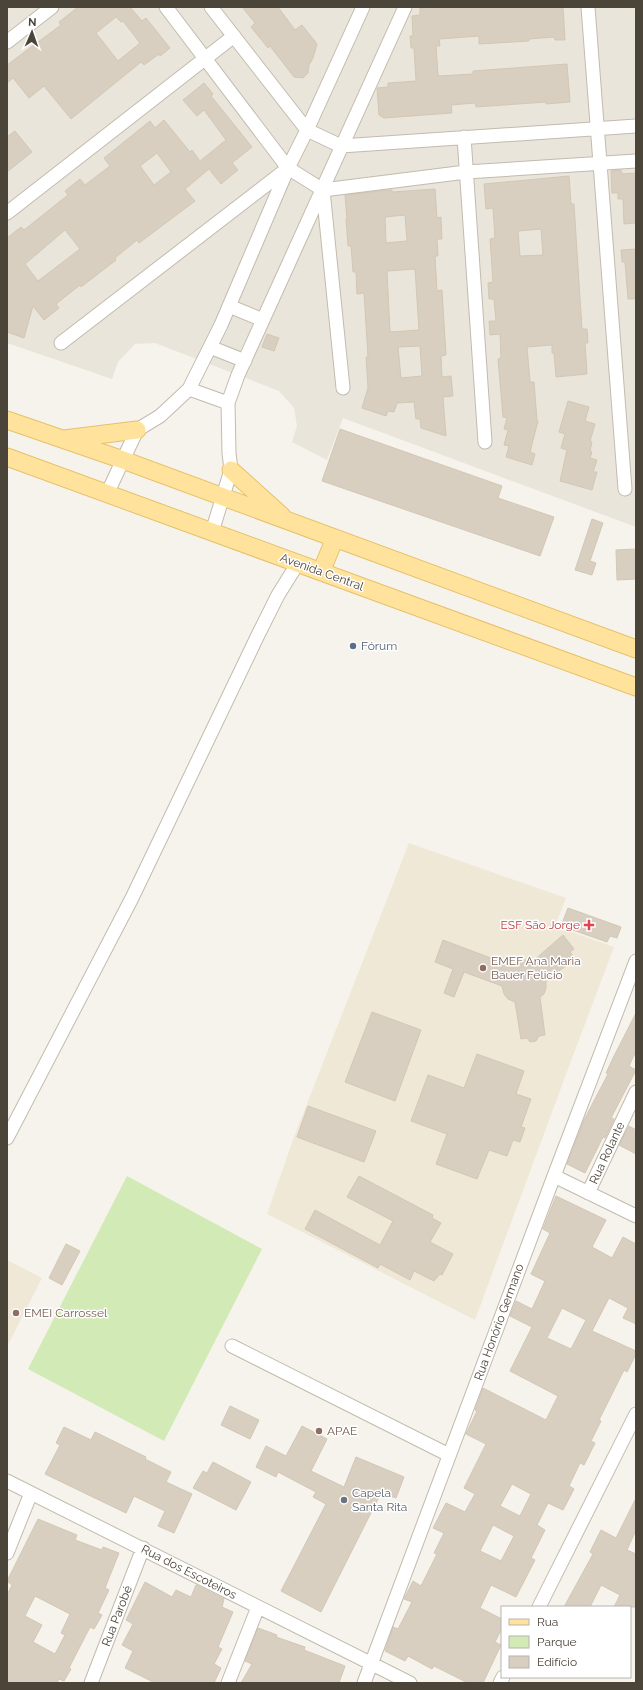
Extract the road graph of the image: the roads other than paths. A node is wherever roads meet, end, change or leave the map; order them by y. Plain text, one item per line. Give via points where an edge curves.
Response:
1 (52, 7) edge
2 (166, 7) edge
3 (211, 7) edge
4 (363, 7) edge
5 (405, 7) edge
6 (588, 7) edge
7 (234, 36) junction
8 (7, 42) edge
9 (206, 58) junction
10 (636, 126) edge
11 (598, 128) junction
12 (307, 130) junction
13 (464, 137) junction
14 (341, 146) junction
15 (636, 161) edge
16 (600, 164) junction
17 (288, 168) junction
18 (466, 172) junction
19 (323, 190) junction
20 (7, 213) edge
21 (229, 306) junction
22 (263, 320) junction
23 (61, 343) dead end
24 (210, 347) junction
25 (244, 361) junction
26 (343, 388) dead end
27 (189, 389) junction
28 (228, 403) junction
29 (7, 420) edge
30 (137, 430) junction
31 (60, 439) junction
32 (485, 442) dead end
33 (7, 457) edge
34 (123, 460) junction
35 (231, 470) junction
36 (625, 489) dead end
37 (107, 494) junction
38 (224, 498) junction
39 (288, 521) junction
40 (212, 532) junction
41 (335, 538) junction
42 (298, 563) junction
43 (321, 572) junction
44 (636, 649) edge
45 (636, 687) edge
46 (636, 961) edge
47 (636, 1092) edge
48 (7, 1138) edge
49 (554, 1176) junction
50 (588, 1193) junction
51 (636, 1216) edge
52 (232, 1346) dead end
53 (636, 1414) edge
54 (449, 1456) junction
55 (7, 1481) edge
56 (31, 1493) junction
57 (143, 1548) junction
58 (7, 1552) edge
59 (539, 1606) edge
60 (258, 1607) junction
61 (371, 1664) junction
62 (91, 1683) edge
63 (228, 1683) edge
64 (364, 1683) edge
65 (410, 1683) edge

1 - 8 street
2 - 9 street
3 - 7 street
4 - 12 street
5 - 14 street
6 - 11 street
7 - 9 street
7 - 12 street
9 - 17 street
9 - 20 street
10 - 11 street
11 - 13 street
11 - 16 street
12 - 14 street
12 - 17 street
13 - 14 street
13 - 18 street
14 - 19 street
15 - 16 street
16 - 18 street
16 - 36 street
17 - 19 street
17 - 21 street
17 - 23 street
18 - 19 street
18 - 32 street
19 - 22 street
19 - 26 street
21 - 22 street
21 - 24 street
22 - 25 street
24 - 25 street
24 - 27 street
25 - 28 street
27 - 28 street
27 - 30 street via 160,416
28 - 35 street
29 - 31 main road
30 - 31 main road
30 - 34 street
31 - 34 main road
33 - 37 main road, Avenida Central
34 - 37 street
34 - 38 main road
35 - 38 street
35 - 39 main road
37 - 40 main road, Avenida Central
38 - 39 main road
38 - 40 street
39 - 41 main road
40 - 42 main road, Avenida Central
41 - 43 main road
41 - 44 main road
42 - 43 main road, Avenida Central
42 - 48 street via 278,595 132,898
43 - 45 main road, Avenida Central
46 - 49 street, Rua Honório Germano
47 - 50 street, Rua Rolante
49 - 50 street
49 - 54 street, Rua Honório Germano
50 - 51 street
52 - 54 street
53 - 59 street
54 - 61 street, Rua Honório Germano
55 - 56 street, Rua dos Escoteiros
56 - 57 street, Rua dos Escoteiros
56 - 58 street
57 - 60 street, Rua dos Escoteiros
57 - 62 street, Rua Parobé
60 - 61 street, Rua dos Escoteiros
60 - 63 street
61 - 64 street, Rua Honório Germano
61 - 65 street, Rua dos Escoteiros

